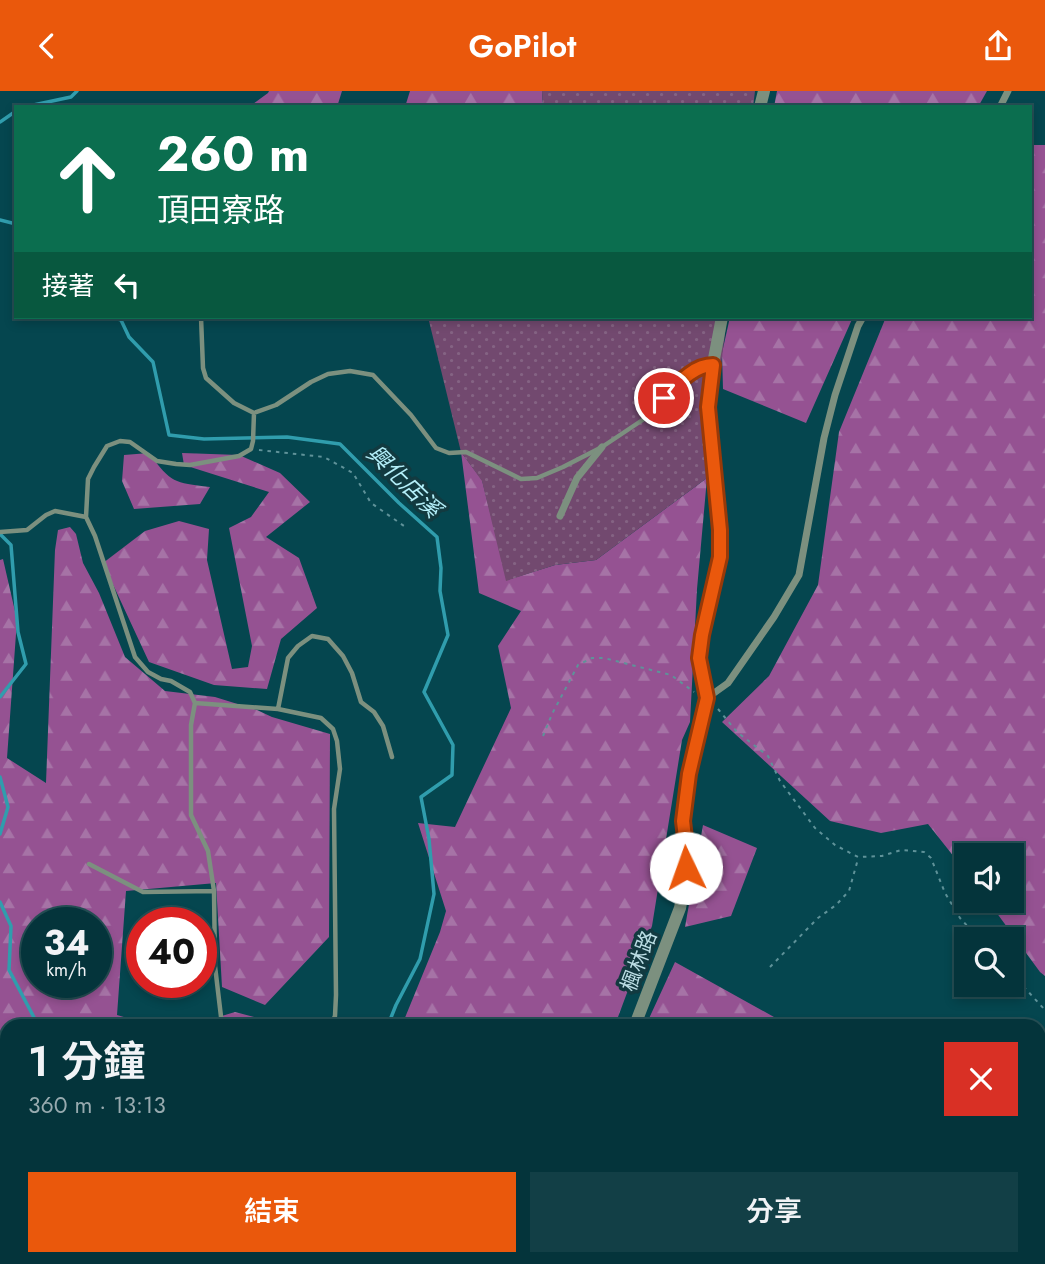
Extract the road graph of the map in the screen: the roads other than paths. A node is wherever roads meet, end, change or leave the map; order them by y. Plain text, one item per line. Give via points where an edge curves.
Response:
1 (201, 319) edge
2 (722, 319) edge
3 (862, 319) edge
4 (713, 365) junction
5 (254, 412) junction
6 (602, 447) junction
7 (560, 516) dead end
8 (86, 517) junction
9 (0, 532) edge
10 (707, 698) junction
11 (195, 703) junction
12 (278, 709) junction
13 (392, 757) dead end
14 (89, 864) dead end
15 (214, 891) junction
16 (221, 1019) edge
17 (334, 1019) edge
18 (637, 1019) edge

1 - 5 lane via 206,378 234,403
2 - 4 street, 楓林路
3 - 10 street via 824,438 799,575 728,683
4 - 6 lane via 682,379 647,417
4 - 10 street, 楓林路 via 708,407 720,557 699,658
5 - 6 lane via 276,405 328,374 351,371 373,375 436,449 466,452 521,479 537,478
5 - 8 lane via 251,449 239,456 176,464 157,461 130,442 107,446 88,479
6 - 7 street via 577,478
8 - 9 lane via 55,511 27,530
8 - 11 lane via 135,657 160,680 190,692
10 - 18 street, 楓林路 via 689,774 680,908
11 - 12 lane
11 - 15 lane via 191,815 208,851
12 - 13 lane via 288,658 312,636 328,639 352,673 361,702 383,726
12 - 17 lane via 321,718 333,729 337,741
14 - 15 lane via 144,892
15 - 16 lane

